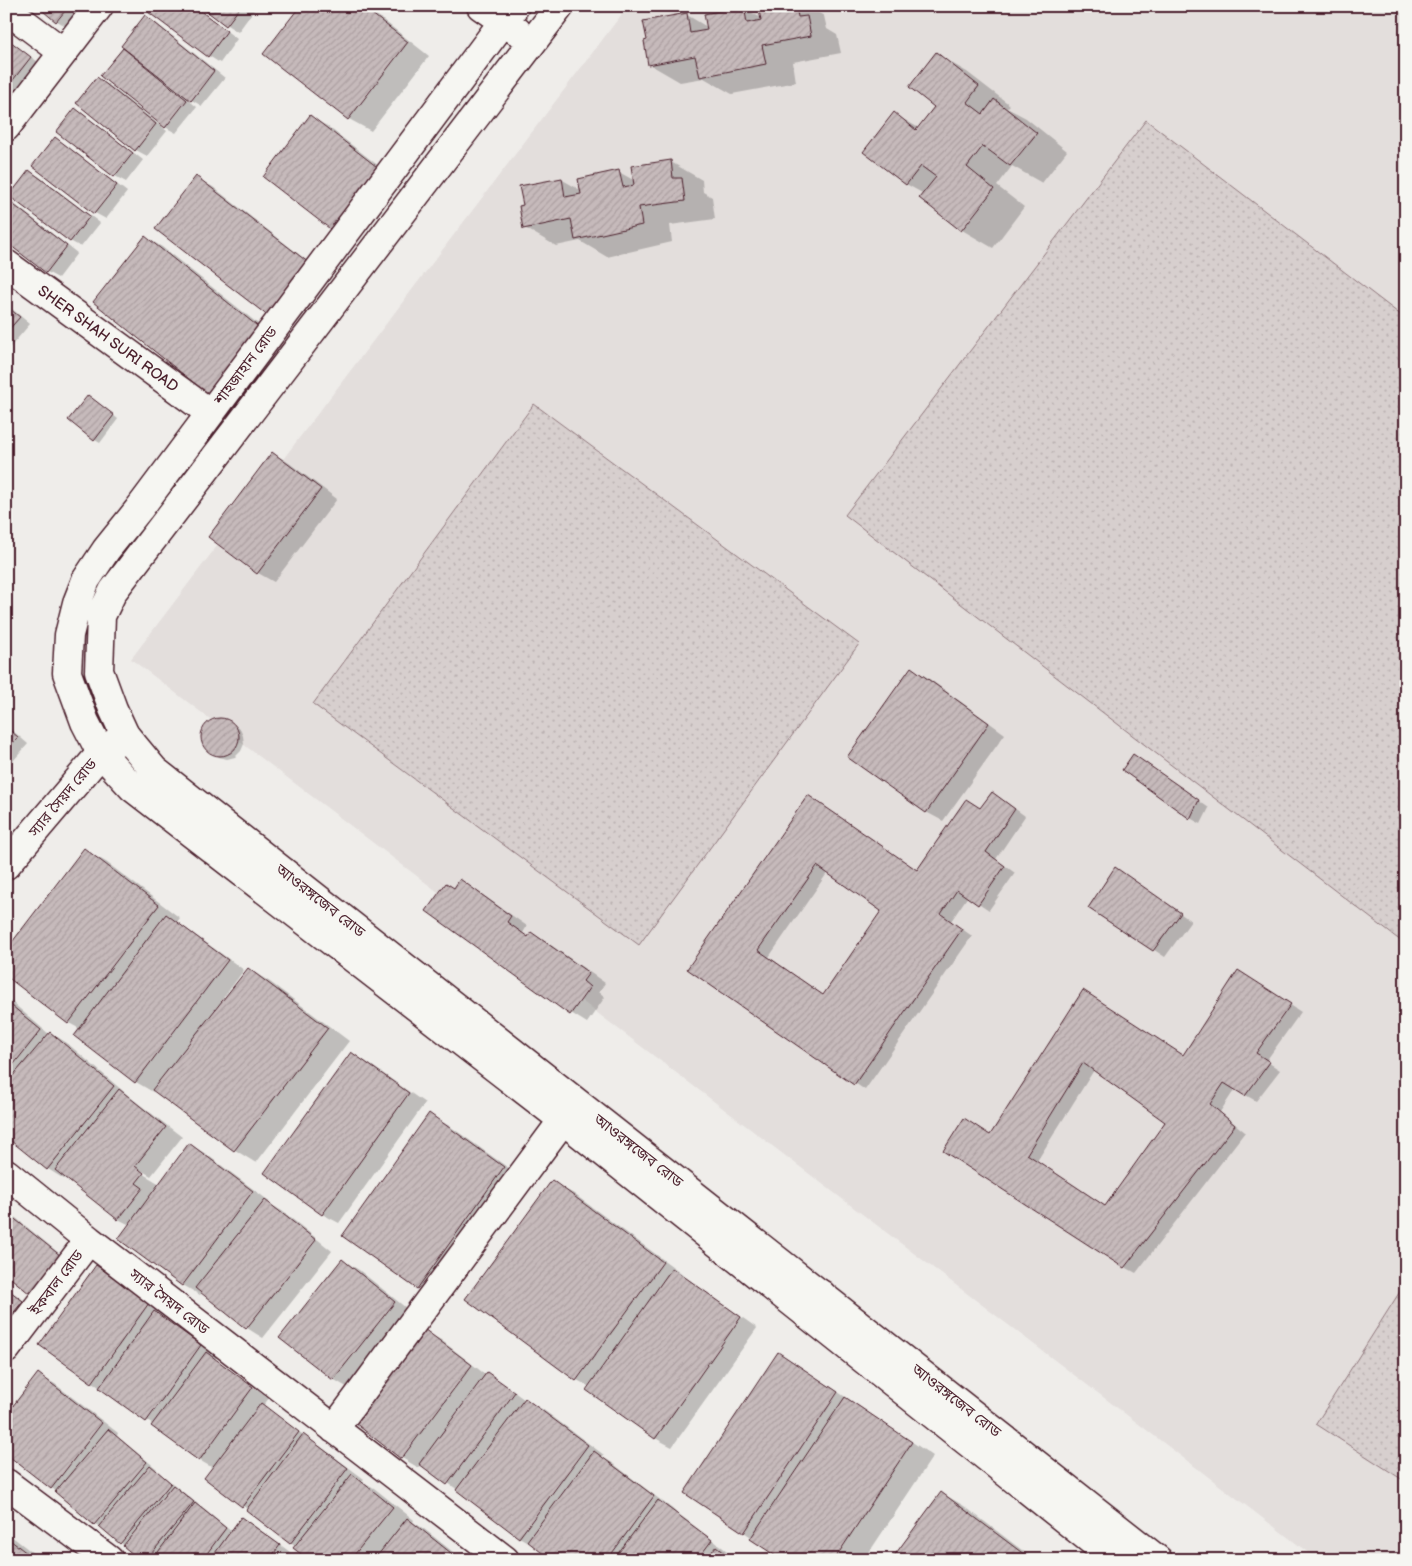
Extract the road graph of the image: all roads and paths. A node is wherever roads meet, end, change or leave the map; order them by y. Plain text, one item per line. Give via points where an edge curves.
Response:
1 (99, 6) edge
2 (560, 6) edge
3 (6, 9) edge
4 (500, 11) edge
5 (532, 43) junction
6 (63, 52) junction
7 (6, 127) edge
8 (6, 264) edge
9 (210, 414) junction
10 (125, 735) junction
11 (102, 753) junction
12 (6, 865) edge
13 (563, 1120) junction
14 (6, 1173) edge
15 (89, 1240) junction
16 (813, 1304) junction
17 (6, 1349) edge
18 (334, 1429) junction
19 (6, 1483) edge
20 (109, 1560) edge
21 (505, 1560) edge
22 (1116, 1560) edge
23 (1158, 1560) edge

1 - 6 street
2 - 5 street, শাহজাহান রোড
3 - 6 street
4 - 5 street
4 - 9 street, শাহজাহান রোড
5 - 10 street, শাহজাহান রোড via 114,591 101,616 99,671
6 - 7 street
8 - 9 street, SHER SHAH SURI ROAD
9 - 11 street, শাহজাহান রোড via 106,550 86,580 77,603 69,635 67,674 85,722
10 - 11 street, স্যার সৈয়দ রোড
10 - 16 street, আওরঙ্গজেব রোড via 161,776
11 - 12 street, স্যার সৈয়দ রোড
11 - 13 street, আওরঙ্গজেব রোড via 133,788
13 - 16 street, আওরঙ্গজেব রোড
13 - 18 street
14 - 15 street, স্যার সৈয়দ রোড
15 - 17 street, ইকবাল রোড
15 - 18 street, স্যার সৈয়দ রোড
16 - 22 street, আওরঙ্গজেব রোড
16 - 23 street, আওরঙ্গজেব রোড
18 - 21 street, স্যার সৈয়দ রোড
19 - 20 street

